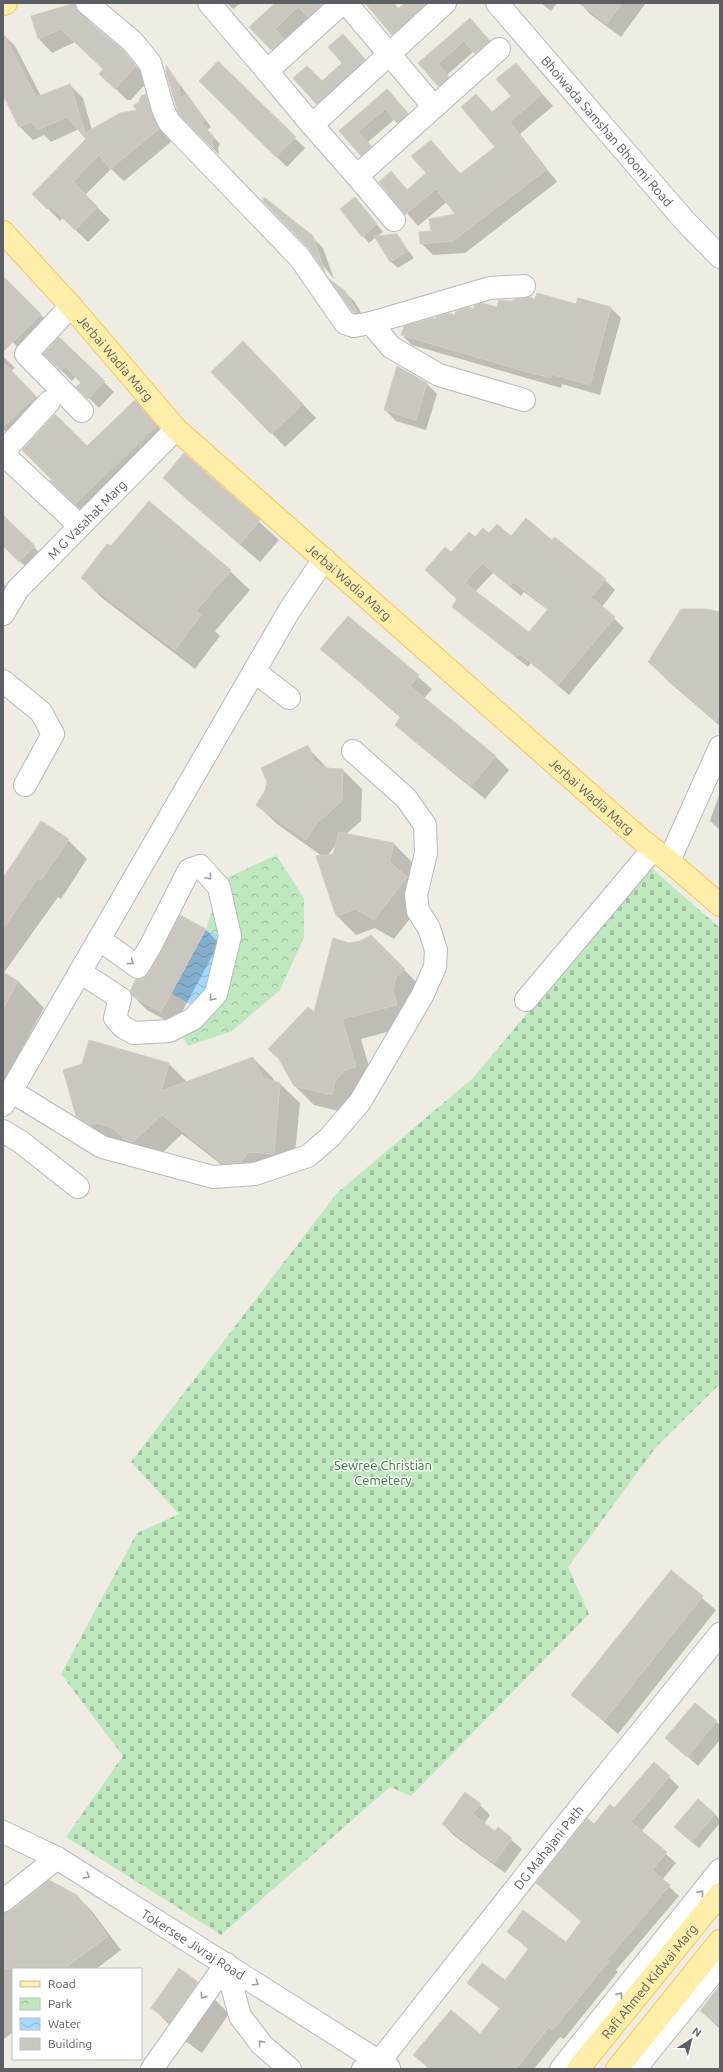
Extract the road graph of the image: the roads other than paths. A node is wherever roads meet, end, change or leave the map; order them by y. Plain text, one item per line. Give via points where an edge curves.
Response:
1 (6, 3) edge
2 (87, 3) edge
3 (342, 3) edge
4 (346, 3) edge
5 (445, 3) edge
6 (497, 3) edge
7 (3, 4) edge
8 (219, 7) edge
9 (499, 49) dead end
10 (388, 55) junction
11 (267, 71) junction
12 (434, 107) junction
13 (312, 125) junction
14 (357, 176) junction
15 (394, 220) dead end
16 (3, 232) edge
17 (720, 257) edge
18 (524, 286) dead end
19 (71, 306) junction
20 (371, 323) junction
21 (524, 400) dead end
22 (49, 402) dead end
23 (82, 411) dead end
24 (176, 429) junction
25 (3, 453) edge
26 (80, 526) junction
27 (324, 559) junction
28 (3, 614) edge
29 (254, 671) junction
30 (3, 681) edge
31 (289, 698) dead end
32 (720, 747) edge
33 (353, 751) dead end
34 (25, 785) dead end
35 (661, 855) junction
36 (720, 905) edge
37 (99, 939) junction
38 (80, 972) junction
39 (526, 1000) dead end
40 (7, 1098) edge
41 (3, 1131) edge
42 (78, 1187) dead end
43 (720, 1634) edge
44 (3, 1832) edge
45 (57, 1858) junction
46 (720, 1870) edge
47 (720, 1894) edge
48 (3, 1901) edge
49 (720, 1942) edge
50 (226, 1964) junction
51 (720, 1964) edge
52 (378, 2067) edge
53 (152, 2069) edge
54 (290, 2069) edge
55 (561, 2069) edge
56 (578, 2069) edge
57 (617, 2069) edge
58 (635, 2069) edge

1 - 7 main road
2 - 20 street via 133,42 150,63 169,122 300,258 346,323 354,326
3 - 11 street
4 - 10 street
5 - 10 street
6 - 17 street, Bhoiwada Samshan Bhoomi Road via 684,220
8 - 11 street
9 - 12 street
10 - 12 street
10 - 13 street
11 - 13 street
12 - 14 street
13 - 14 street
14 - 15 street
16 - 19 main road, Jerbai Wadia Marg
18 - 20 street via 490,288
19 - 23 street via 26,354
19 - 24 main road, Jerbai Wadia Marg
20 - 21 street via 391,347 439,375
22 - 25 street
24 - 26 street, M G Vasahat Marg
24 - 27 main road, Jerbai Wadia Marg
25 - 26 street
26 - 28 street, M G Vasahat Marg via 18,589
27 - 29 street via 289,611
27 - 35 main road, Jerbai Wadia Marg
29 - 31 street
29 - 37 street
30 - 34 street via 41,712 53,734
32 - 35 street
33 - 40 street via 406,798 425,825 426,853 416,895 418,912 429,928 436,950 435,967 422,996 360,1102 329,1138 308,1156 255,1174 214,1177 102,1148
35 - 36 main road, Jerbai Wadia Marg
35 - 39 street
37 - 38 street
37 -> 38 street via 138,967 189,870 200,866 219,887 230,936 216,994 193,1018 169,1031 134,1033 123,1027 115,1018 120,998
38 - 40 street
41 - 42 street
43 - 52 street, DG Mahajani Path via 561,1831
44 - 45 street, Tokersee Jivraj Road
45 - 48 street
45 -> 50 street, Tokersee Jivraj Road
55 -> 46 street
47 - 56 main road, Rafi Ahmed Kidwai Marg
49 - 57 main road
50 -> 52 street, Tokersee Jivraj Road
50 -> 53 street
54 -> 50 street via 262,2045 240,2016
51 - 58 street

